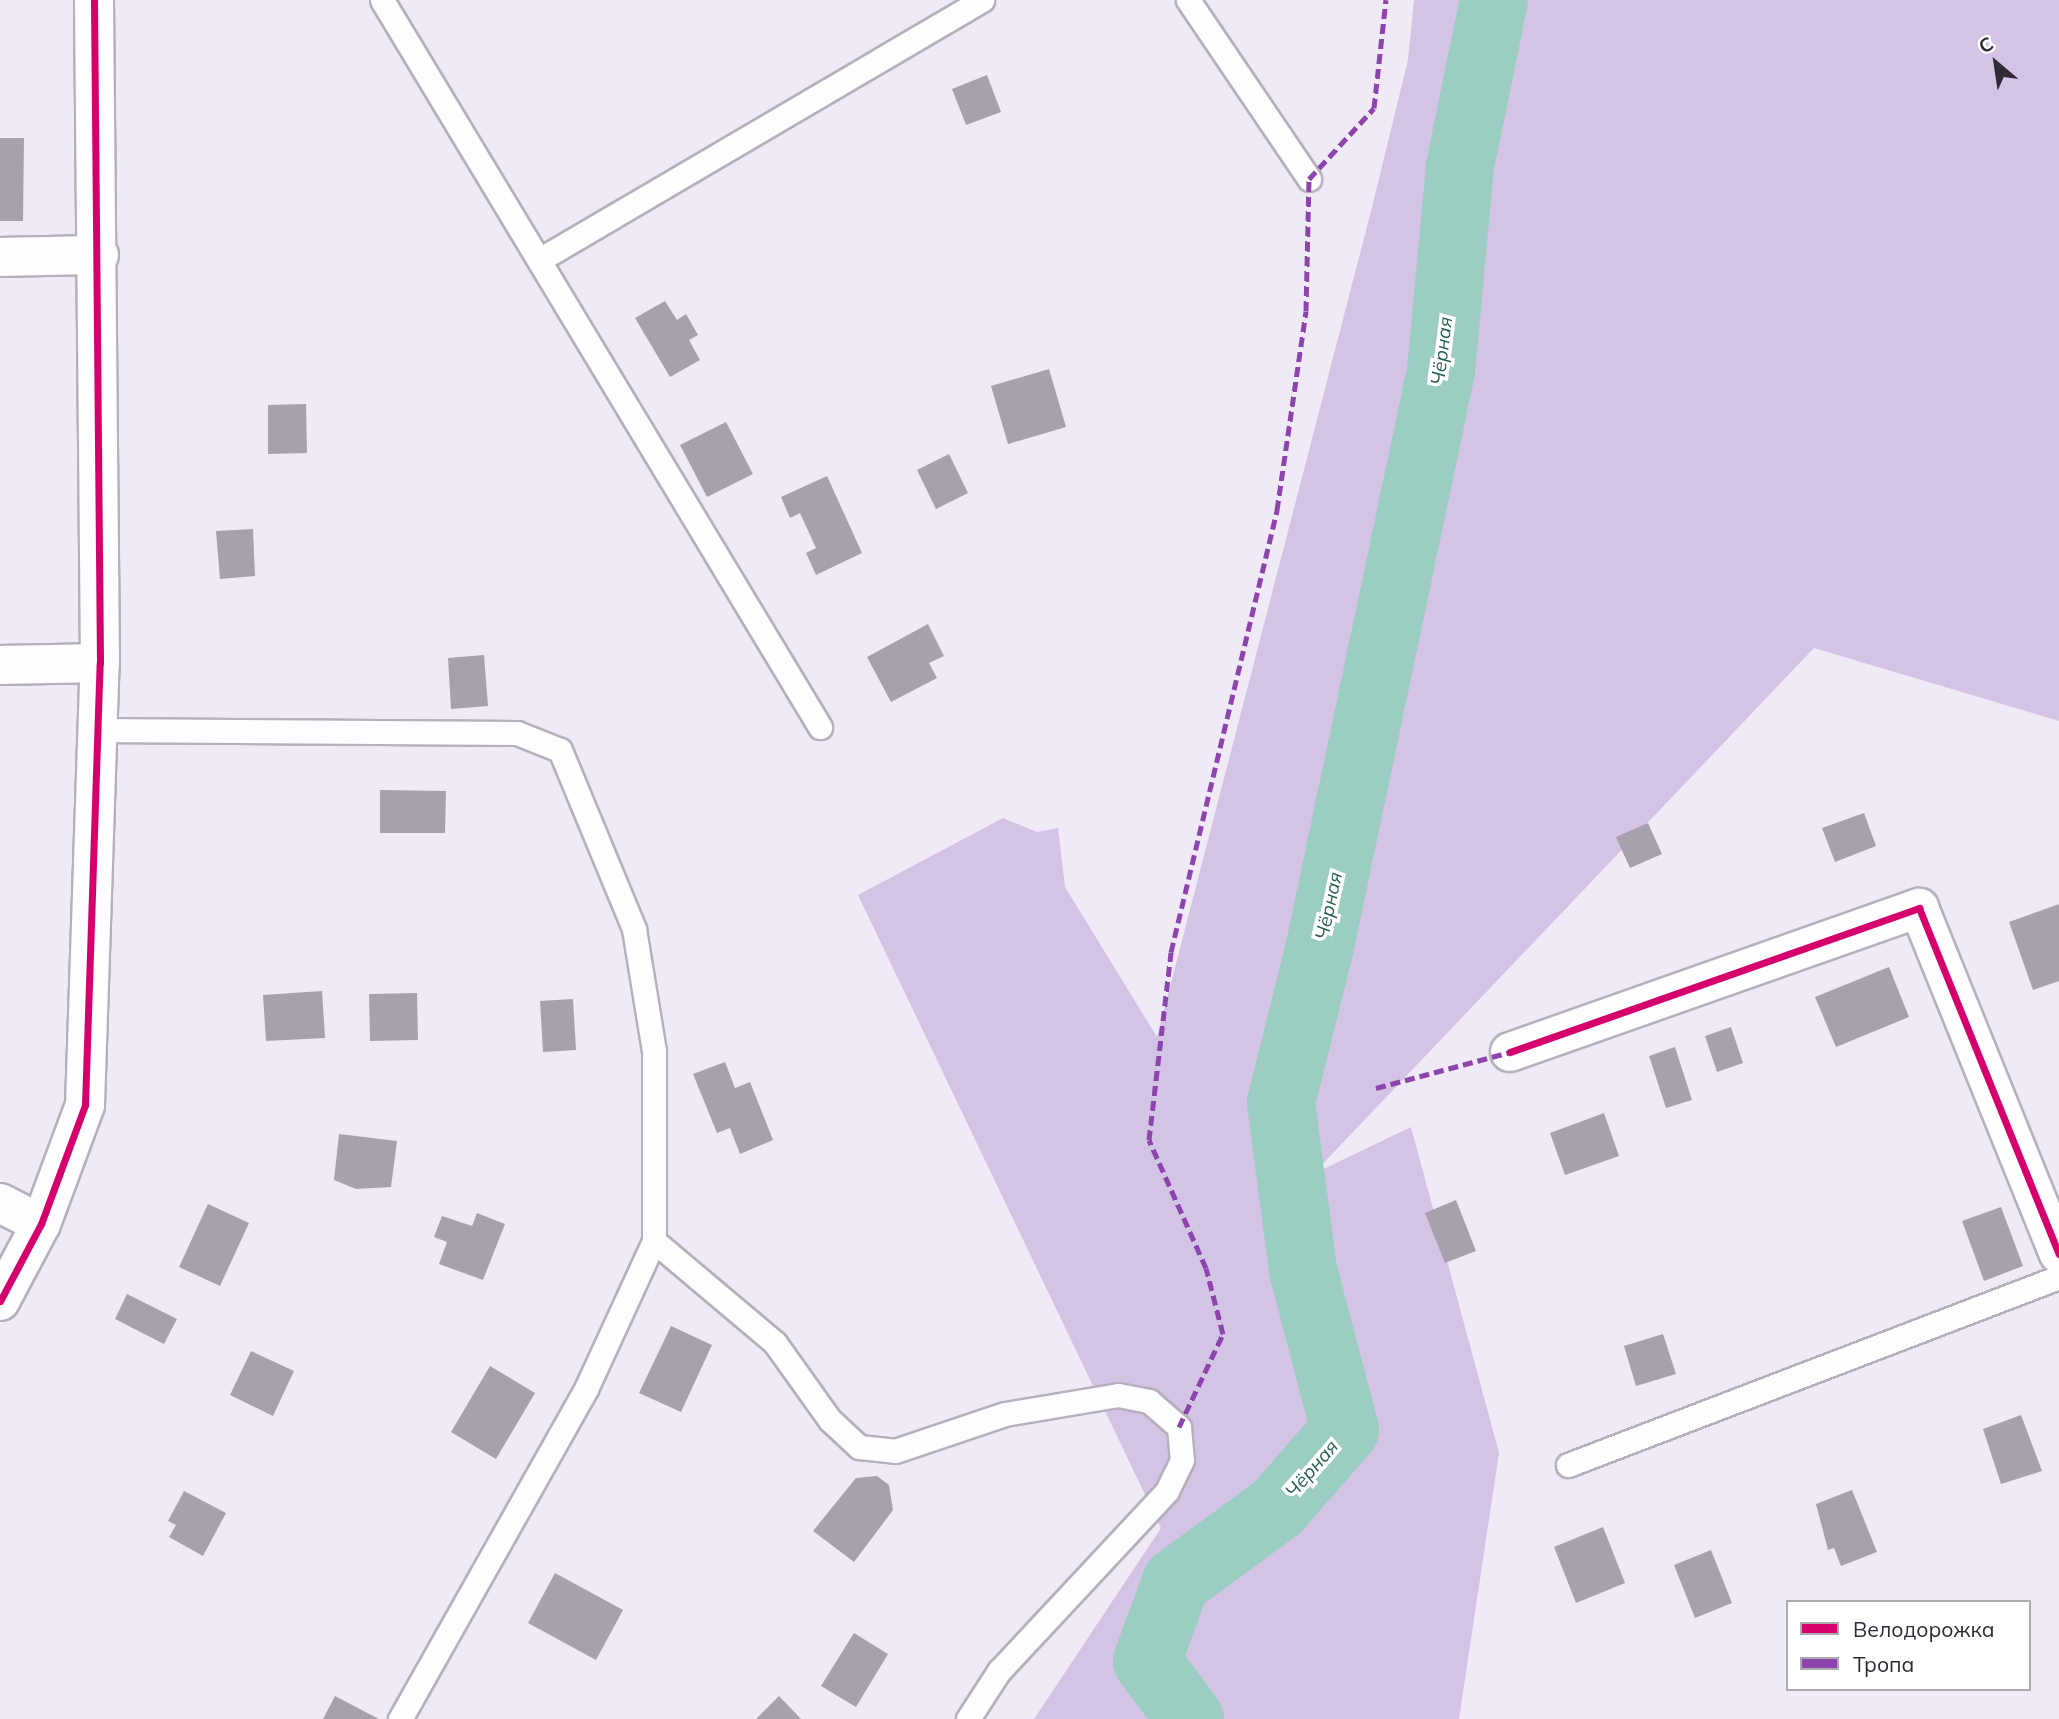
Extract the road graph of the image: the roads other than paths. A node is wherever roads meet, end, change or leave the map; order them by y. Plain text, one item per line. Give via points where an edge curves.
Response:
1 (94, 0) edge
2 (382, 0) edge
3 (982, 0) edge
4 (1188, 0) edge
5 (1309, 179) dead end
6 (99, 256) junction
7 (0, 257) edge
8 (539, 260) junction
9 (100, 663) junction
10 (0, 665) edge
11 (820, 727) dead end
12 (97, 730) junction
13 (1510, 1052) dead end
14 (0, 1203) edge
15 (41, 1224) junction
16 (654, 1241) junction
17 (2059, 1254) edge
18 (2059, 1278) edge
19 (0, 1301) edge
20 (1568, 1465) dead end
21 (400, 1719) edge
22 (968, 1719) edge

1 - 6 street
2 - 8 lane
3 - 8 lane
4 - 5 lane
6 - 7 street
6 - 9 street
8 - 11 lane
9 - 10 street
9 - 12 street
12 - 15 street via 85,1105
12 - 16 lane via 517,733 561,750 634,929 654,1052
13 - 17 street via 1919,908
14 - 15 street
15 - 19 street
16 - 21 lane via 586,1389
16 - 22 lane via 775,1343 830,1420 859,1447 895,1451 1005,1414 1118,1395 1149,1401 1179,1427 1182,1460 1167,1490 999,1671
18 - 20 lane

